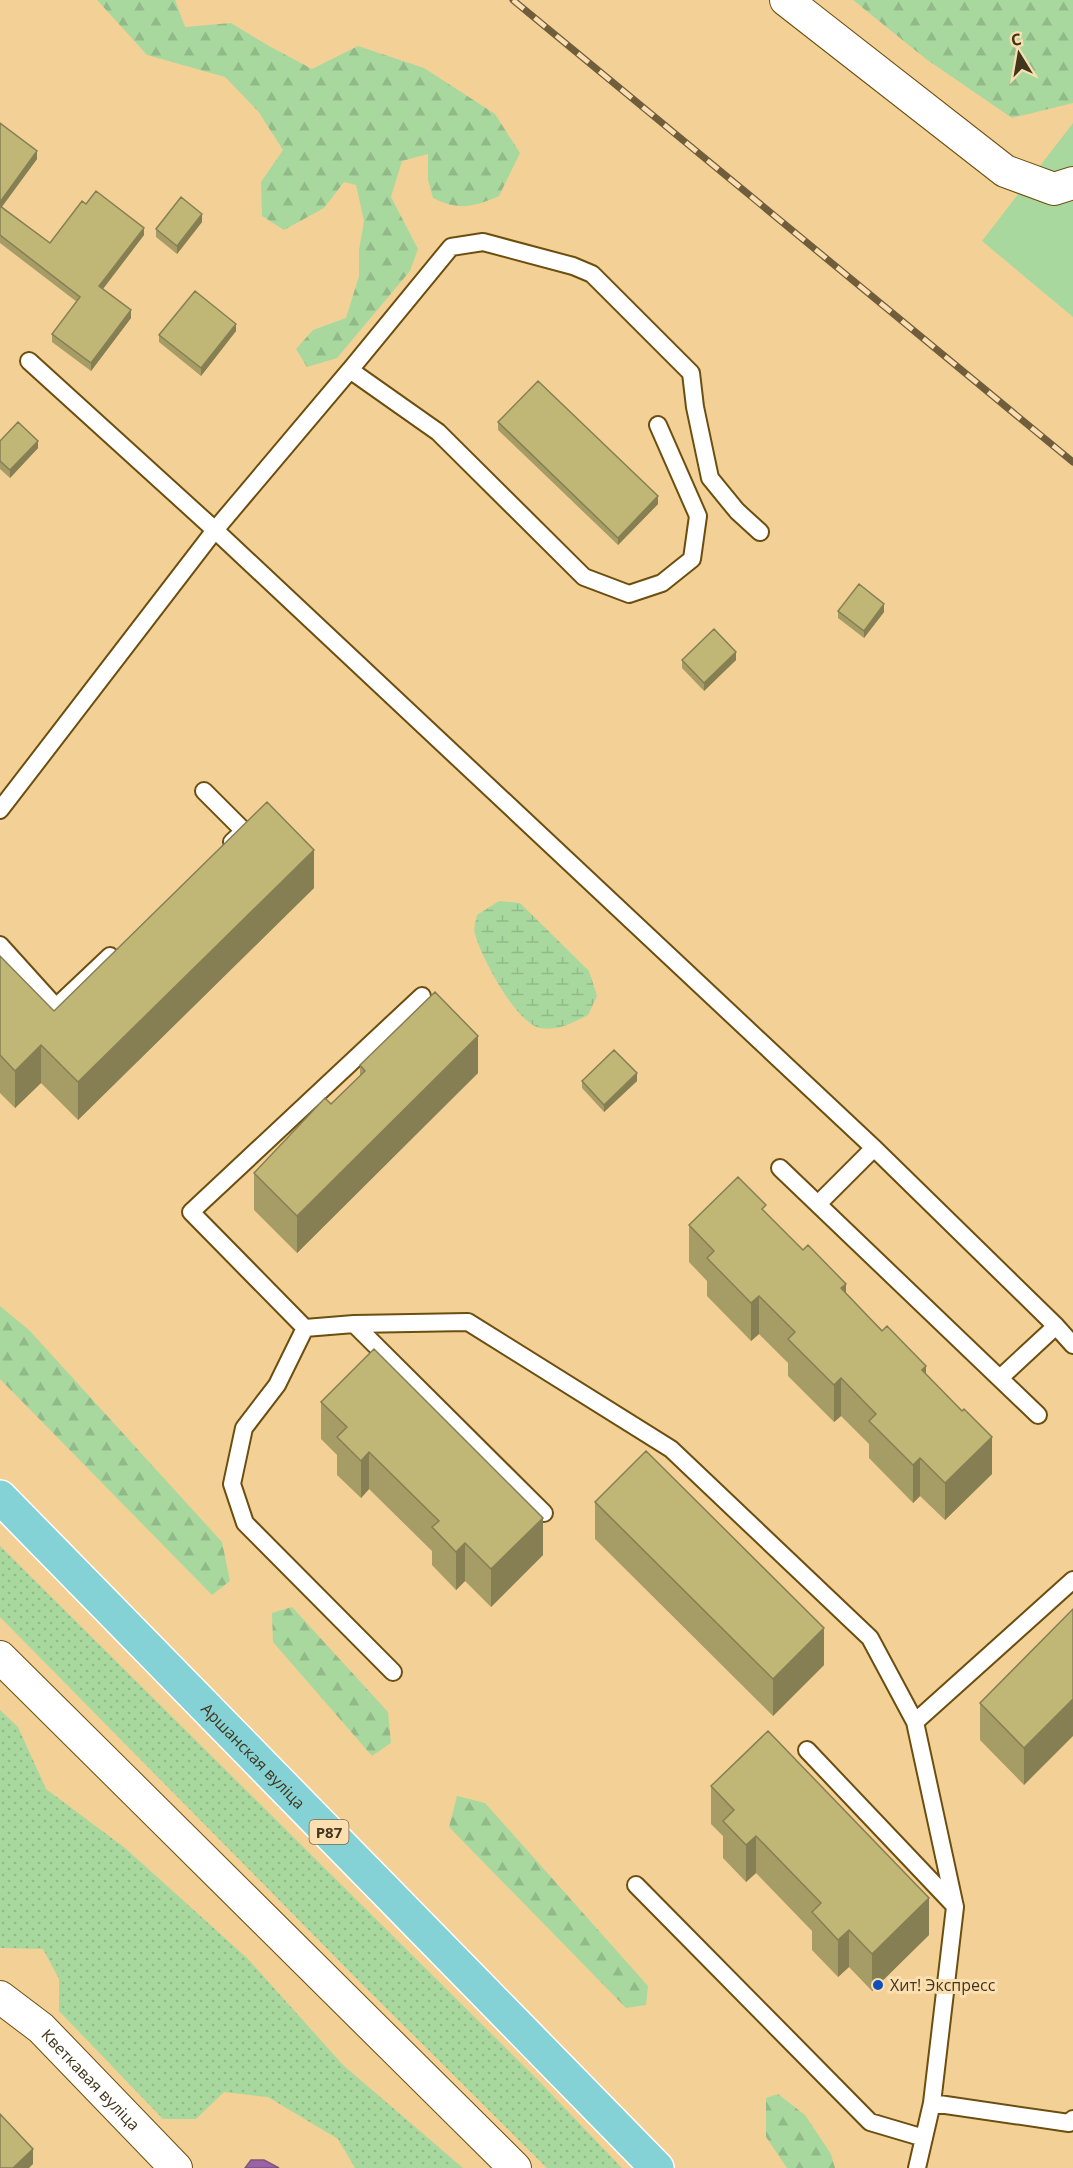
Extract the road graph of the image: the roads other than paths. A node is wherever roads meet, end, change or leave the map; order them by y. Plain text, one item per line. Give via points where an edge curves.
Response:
1 (786, 0) edge
2 (1073, 183) edge
3 (29, 361) dead end
4 (350, 370) junction
5 (658, 425) dead end
6 (214, 530) junction
7 (760, 532) dead end
8 (204, 791) dead end
9 (0, 810) edge
10 (219, 855) edge
11 (125, 943) edge
12 (0, 945) edge
13 (422, 996) dead end
14 (874, 1148) junction
15 (780, 1168) dead end
16 (818, 1204) junction
17 (354, 1324) junction
18 (1056, 1326) junction
19 (305, 1328) junction
20 (1073, 1346) edge
21 (1000, 1377) junction
22 (1038, 1415) dead end
23 (0, 1497) edge
24 (544, 1513) dead end
25 (1073, 1580) edge
26 (0, 1658) edge
27 (393, 1672) dead end
28 (915, 1722) junction
29 (807, 1750) dead end
30 (636, 1885) dead end
31 (956, 1907) junction
32 (0, 1997) edge
33 (933, 2103) junction
34 (1073, 2119) edge
35 (924, 2138) junction
36 (176, 2168) edge
37 (515, 2168) edge
38 (657, 2168) edge
39 (916, 2168) edge

1 - 2 street via 1005,171 1054,189
3 - 6 lane
4 - 5 lane via 438,432 584,577 629,594 662,583 692,559 698,516
4 - 6 lane
4 - 7 lane via 451,247 483,242 573,266 592,274 692,373 710,478
6 - 9 lane
6 - 14 lane
8 - 10 lane via 244,831
11 - 12 lane via 56,1007
13 - 19 lane via 191,1212
14 - 16 lane
14 - 18 lane
15 - 16 lane
16 - 21 lane
17 - 19 lane
17 - 24 lane
17 - 28 lane via 468,1322 671,1449 870,1638
18 - 20 lane
18 - 21 lane
19 - 27 lane via 277,1384 244,1428 232,1484 245,1523
21 - 22 lane
23 - 38 main road, Аршанская вуліца / Р87
25 - 28 lane
26 - 37 street
28 - 31 lane
29 - 31 lane
30 - 35 lane via 870,2122
31 - 33 lane
32 - 36 street, Кветкавая вуліца via 41,2028
33 - 34 lane via 1069,2123
33 - 35 lane
35 - 39 lane

